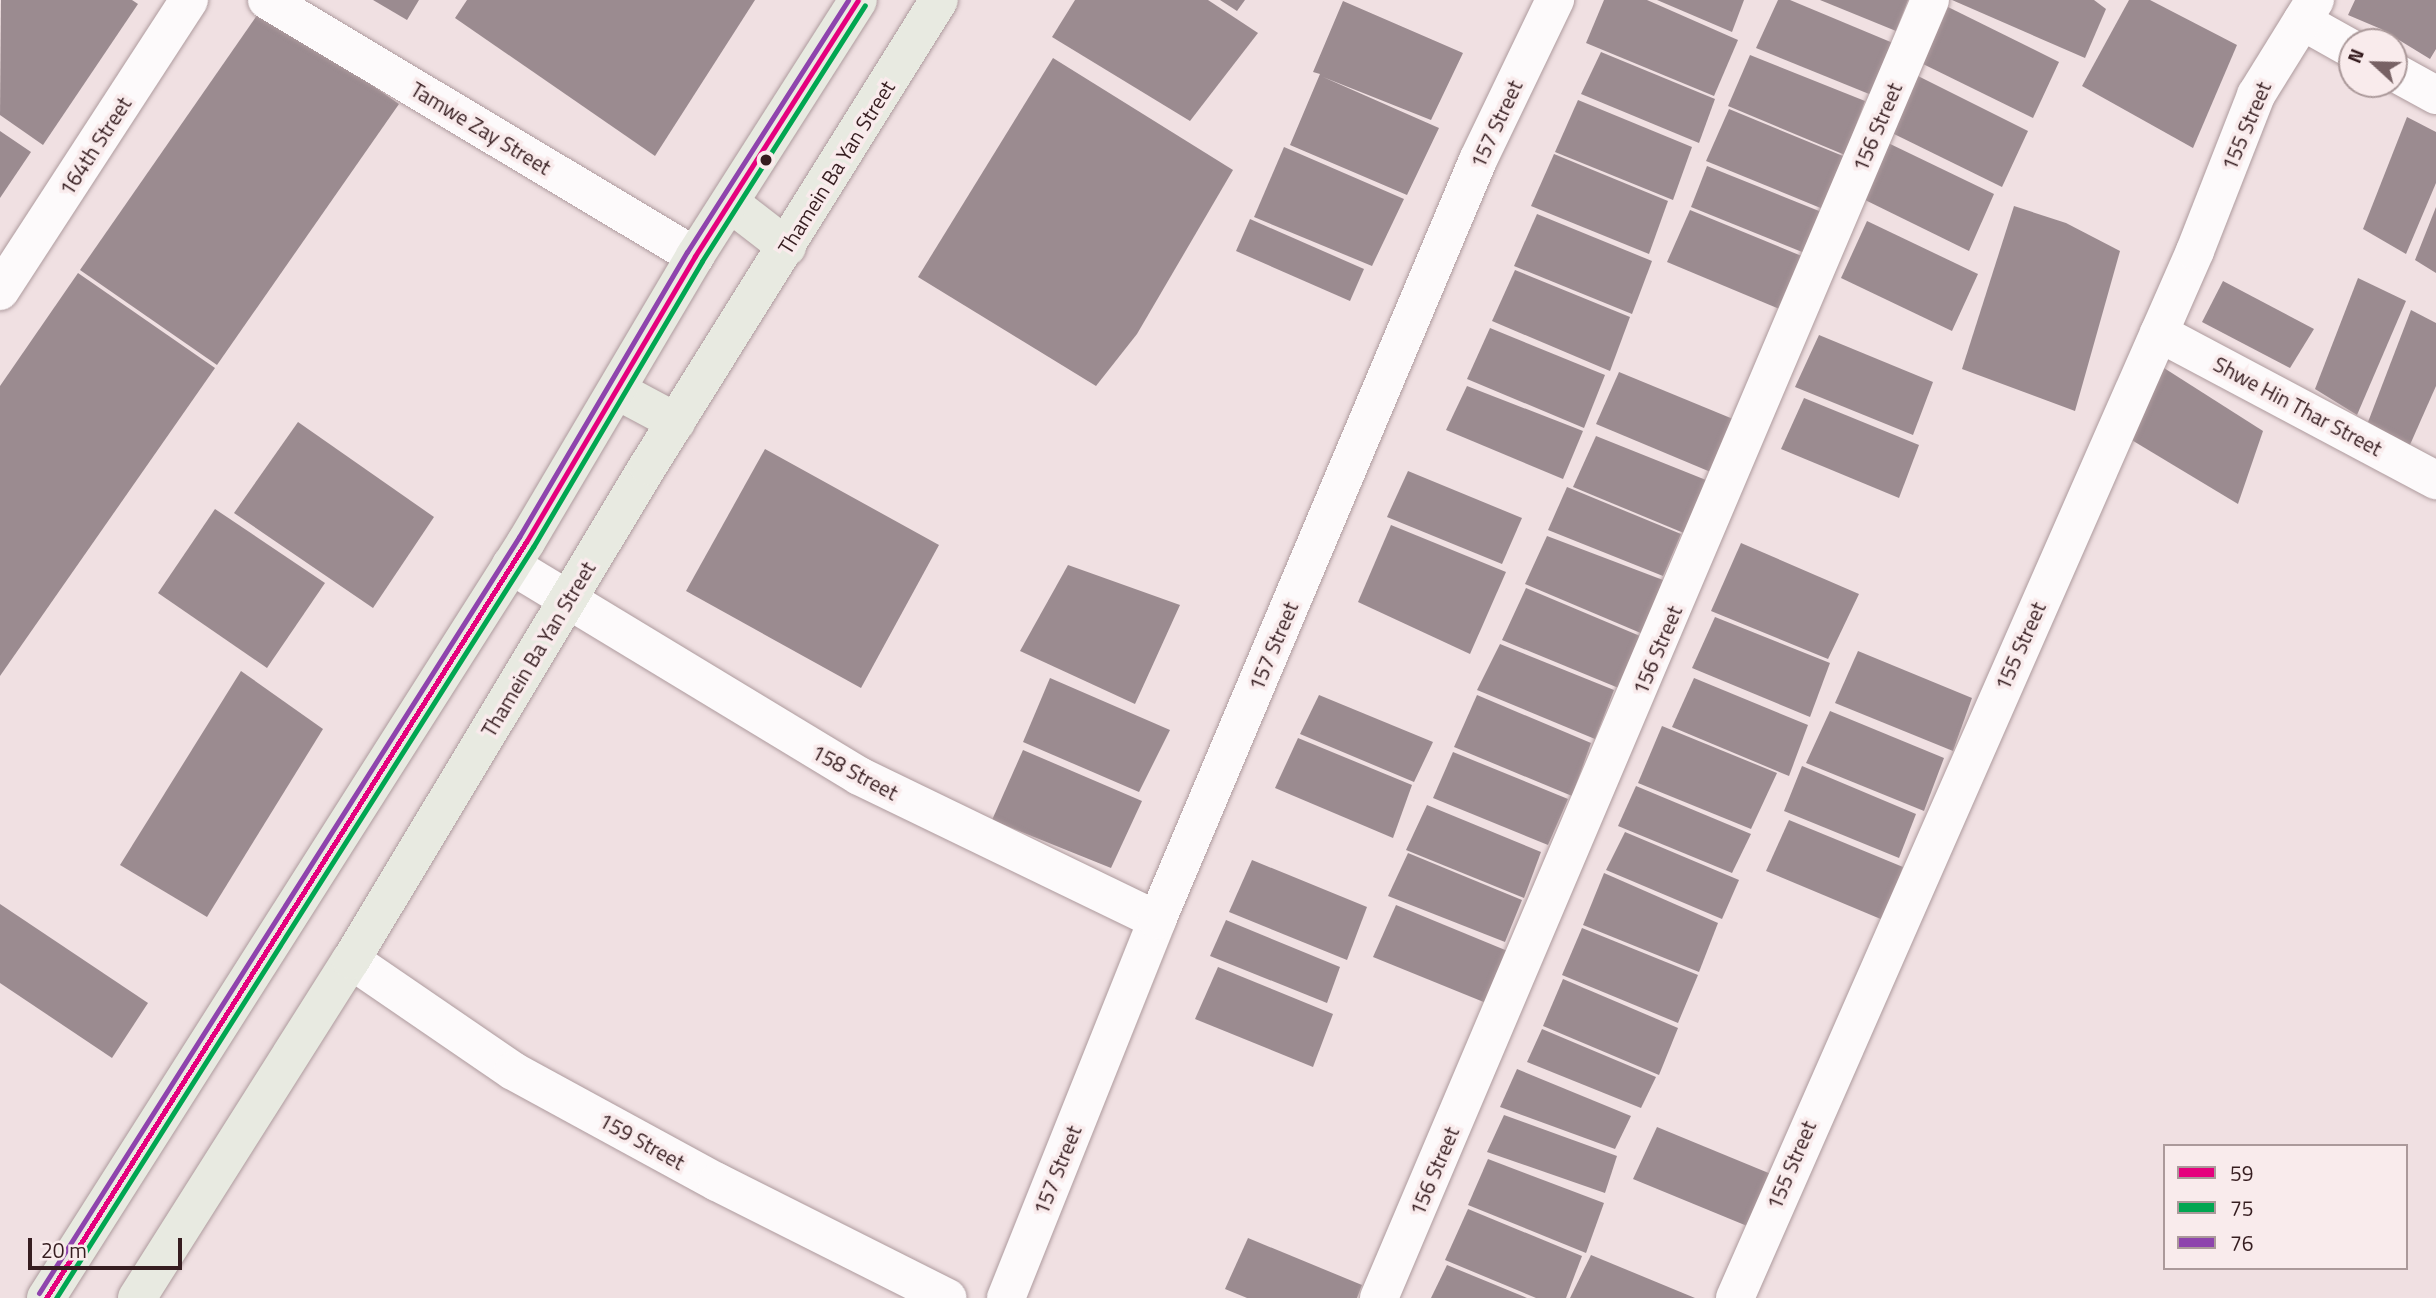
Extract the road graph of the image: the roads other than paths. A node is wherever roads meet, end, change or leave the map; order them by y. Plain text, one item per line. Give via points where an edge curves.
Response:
1 (189, 0) edge
2 (267, 0) edge
3 (859, 0) edge
4 (939, 0) edge
5 (1555, 0) edge
6 (1930, 0) edge
7 (2309, 11) edge
8 (2338, 37) edge
9 (2408, 80) edge
10 (2436, 96) edge
11 (730, 203) junction
12 (788, 247) junction
13 (695, 256) junction
14 (0, 291) edge
15 (2159, 333) junction
16 (618, 391) junction
17 (676, 422) junction
18 (2436, 480) edge
19 (512, 565) junction
20 (566, 601) junction
21 (1157, 920) junction
22 (351, 961) junction
23 (46, 1298) edge
24 (136, 1298) edge
25 (948, 1298) edge
26 (1006, 1298) edge
27 (1380, 1298) edge
28 (1735, 1298) edge

1 - 14 street, 164th Street
2 - 13 street, Tamwe Zay Street
3 - 11 main road
4 - 12 main road, Thamein Ba Yan Street
5 - 21 street, 157 Street via 1478,160
6 - 27 street, 156 Street
7 - 8 street
7 - 15 street, 155 Street via 2256,94
9 - 10 street
11 - 12 main road
11 - 13 main road
12 - 17 main road, Thamein Ba Yan Street
13 - 16 main road
15 - 18 street, Shwe Hin Thar Street
15 - 28 street, 155 Street
16 - 17 main road
16 - 19 main road
17 - 20 main road, Thamein Ba Yan Street
19 - 20 street, 158 Street
19 - 23 main road
20 - 21 street, 158 Street via 859,776
20 - 22 main road, Thamein Ba Yan Street
21 - 26 street, 157 Street
22 - 24 main road, Thamein Ba Yan Street
22 - 25 street, 159 Street via 513,1070 717,1182

